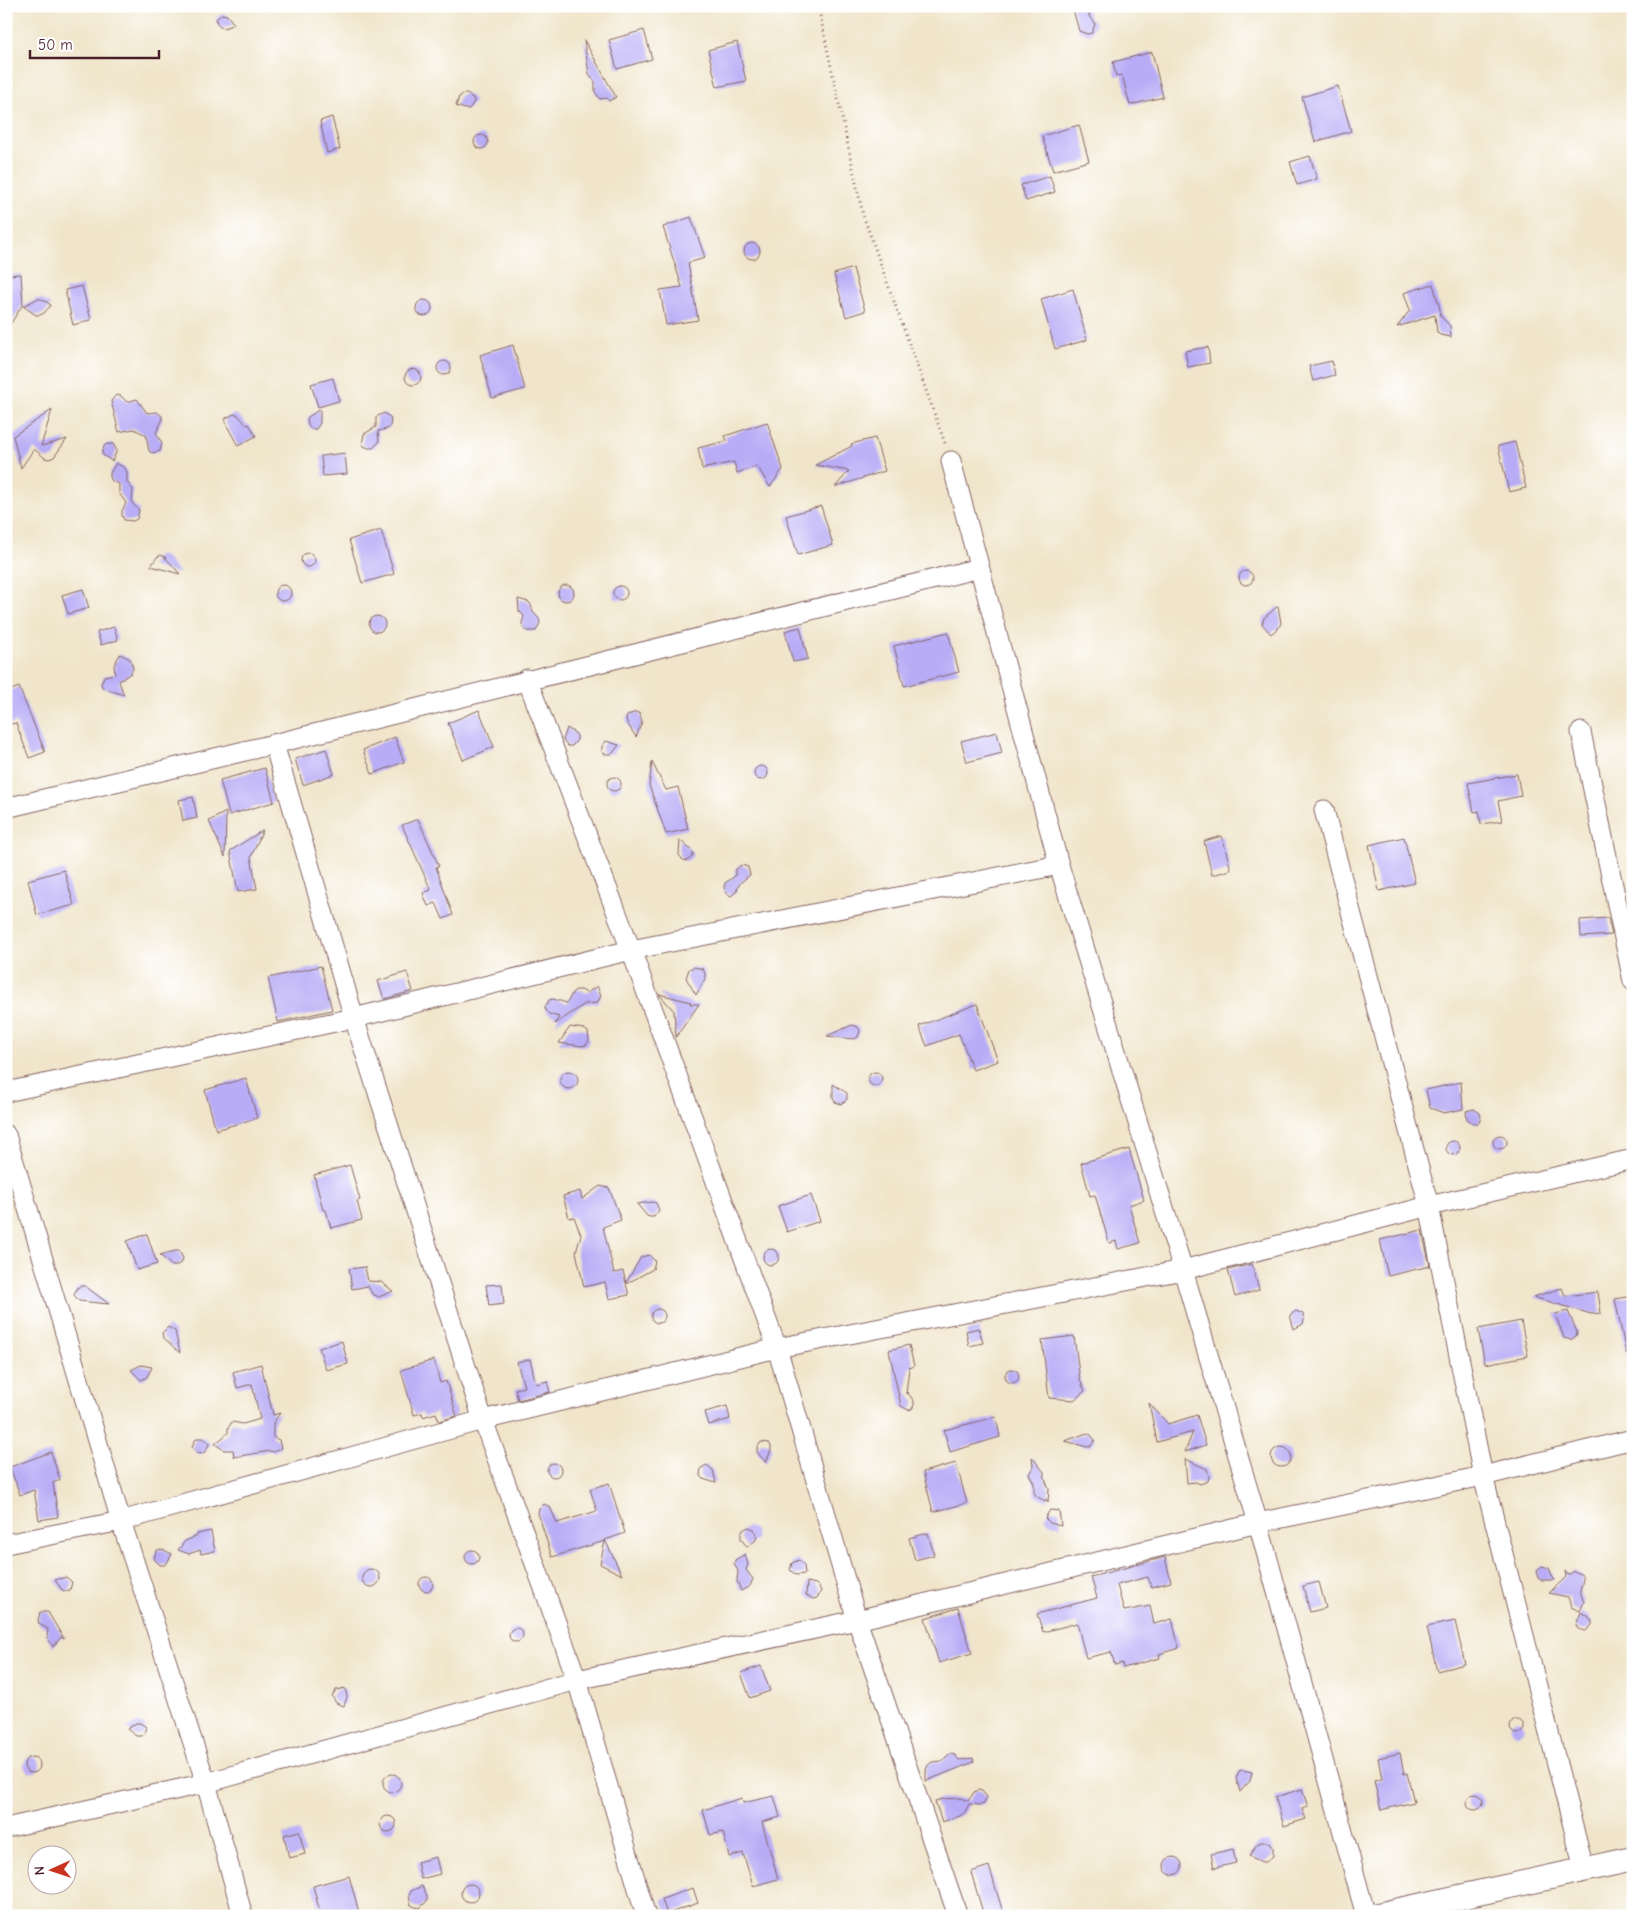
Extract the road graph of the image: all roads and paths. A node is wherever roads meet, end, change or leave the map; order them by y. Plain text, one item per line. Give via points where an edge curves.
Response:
1 (818, 6) edge
2 (951, 460) joint
3 (979, 568) junction
4 (527, 679) junction
5 (1581, 732) dead end
6 (274, 744) junction
7 (6, 808) edge
8 (1324, 810) dead end
9 (1059, 865) junction
10 (631, 950) junction
11 (1633, 981) edge
12 (354, 1018) junction
13 (6, 1092) edge
14 (6, 1135) edge
15 (1633, 1159) edge
16 (1429, 1206) junction
17 (1183, 1270) junction
18 (777, 1348) junction
19 (483, 1420) junction
20 (1633, 1439) edge
21 (1483, 1476) junction
22 (121, 1521) junction
23 (1258, 1524) junction
24 (6, 1544) edge
25 (857, 1620) junction
26 (577, 1680) junction
27 (206, 1783) junction
28 (6, 1828) edge
29 (1633, 1859) edge
30 (1584, 1869) junction
31 (243, 1916) edge
32 (646, 1916) edge
33 (958, 1916) edge
34 (1366, 1916) edge
35 (1373, 1916) edge

1 - 2 path via 864,215
2 - 3 street
3 - 4 street
3 - 9 street
4 - 6 street
4 - 10 street
5 - 11 street
6 - 7 street
6 - 12 street
8 - 16 street
9 - 10 street
9 - 17 street
10 - 12 street
10 - 18 street
12 - 13 street
12 - 19 street
14 - 22 street
15 - 16 street
16 - 17 street
16 - 21 street
17 - 18 street
17 - 23 street
18 - 19 street
18 - 25 street
19 - 22 street
19 - 26 street
20 - 21 street
21 - 23 street
21 - 30 street
22 - 24 street
22 - 27 street
23 - 25 street
23 - 34 street
25 - 26 street
25 - 33 street
26 - 27 street
26 - 32 street
27 - 28 street
27 - 31 street
29 - 30 street
30 - 35 street

